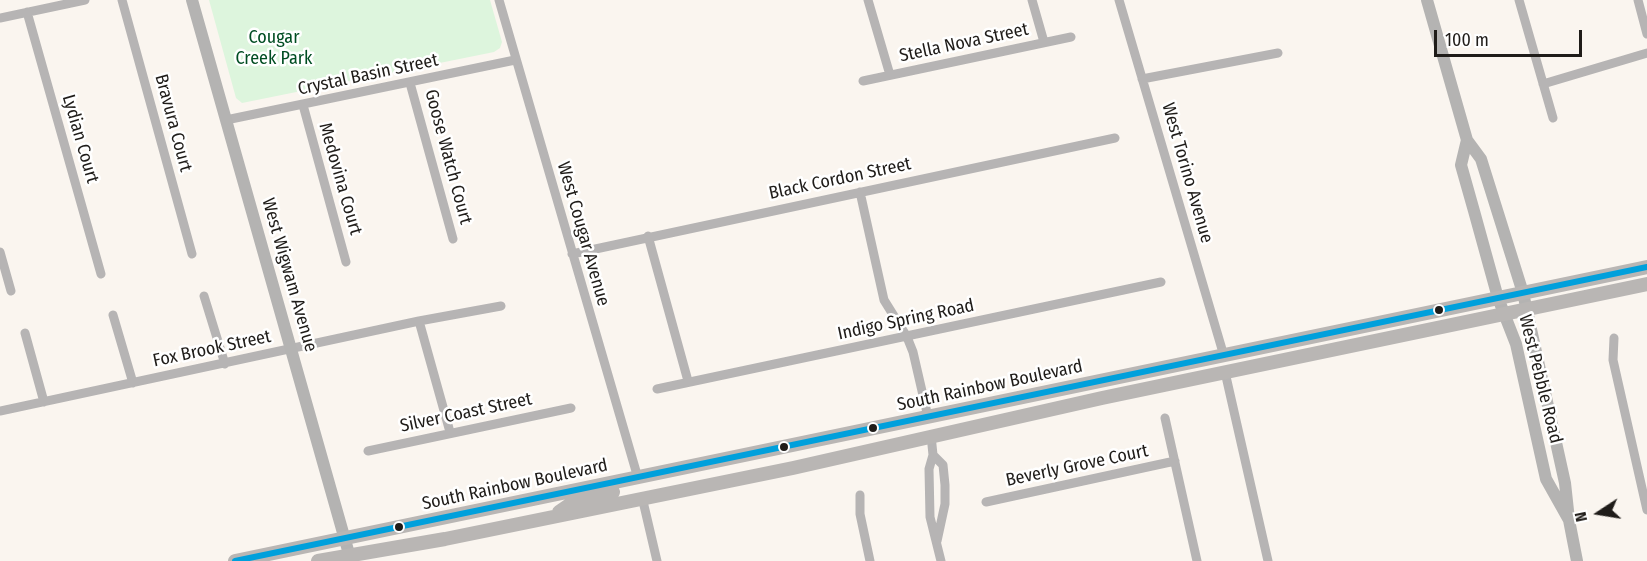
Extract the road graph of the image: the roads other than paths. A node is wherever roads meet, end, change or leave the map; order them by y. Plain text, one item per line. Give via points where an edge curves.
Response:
1 (85, 0) edge
2 (122, 0) edge
3 (192, 0) edge
4 (499, 0) edge
5 (868, 0) edge
6 (1032, 0) edge
7 (1119, 0) edge
8 (1427, 0) edge
9 (1519, 0) edge
10 (1638, 0) edge
11 (27, 12) junction
12 (0, 18) edge
13 (1647, 34) edge
14 (1071, 37) dead end
15 (1044, 42) junction
16 (1278, 53) dead end
17 (1647, 53) edge
18 (515, 60) junction
19 (890, 75) junction
20 (1142, 78) junction
21 (863, 81) dead end
22 (410, 83) junction
23 (1544, 84) junction
24 (303, 105) junction
25 (1553, 118) dead end
26 (226, 120) junction
27 (1115, 138) dead end
28 (1467, 140) junction
29 (860, 192) junction
30 (648, 236) junction
31 (453, 239) dead end
32 (0, 252) edge
33 (192, 254) dead end
34 (572, 254) junction
35 (346, 262) dead end
36 (1647, 267) edge
37 (101, 274) dead end
38 (1161, 282) dead end
39 (1647, 284) edge
40 (11, 291) dead end
41 (1523, 293) junction
42 (204, 296) dead end
43 (1498, 298) junction
44 (501, 306) dead end
45 (1527, 308) junction
46 (1504, 313) junction
47 (113, 315) dead end
48 (419, 321) junction
49 (25, 333) dead end
50 (1319, 336) junction
51 (907, 337) junction
52 (1614, 338) dead end
53 (291, 348) junction
54 (1224, 356) junction
55 (225, 364) junction
56 (1225, 372) junction
57 (688, 381) junction
58 (133, 383) junction
59 (1165, 385) junction
60 (657, 389) dead end
61 (1015, 399) junction
62 (45, 402) junction
63 (571, 408) dead end
64 (0, 411) edge
65 (928, 417) junction
66 (1165, 418) dead end
67 (450, 432) junction
68 (931, 435) junction
69 (368, 451) dead end
70 (857, 453) junction
71 (933, 455) junction
72 (732, 458) junction
73 (1175, 461) junction
74 (1642, 465) edge
75 (638, 478) junction
76 (860, 495) dead end
77 (642, 497) junction
78 (986, 502) dead end
79 (1647, 510) edge
80 (555, 515) junction
81 (1569, 520) junction
82 (346, 538) junction
83 (937, 543) junction
84 (350, 558) edge
85 (235, 561) edge
86 (318, 561) edge
87 (657, 561) edge
88 (870, 561) edge
89 (941, 561) edge
90 (1197, 561) edge
91 (1268, 561) edge
92 (1577, 561) edge

1 - 11 street
2 - 33 street, Bravura Court
3 - 26 street, West Wigwam Avenue
4 - 18 street, West Cougar Avenue
5 - 19 street
6 - 15 street
7 - 20 street, West Torino Avenue
8 - 28 street, West Pebble Road
9 - 23 street
10 - 13 street
11 - 12 street
11 - 37 street, Lydian Court
14 - 15 street, Stella Nova Street
15 - 19 street, Stella Nova Street
16 - 20 street
17 - 23 street
18 - 22 street, Crystal Basin Street
18 - 34 street, West Cougar Avenue
19 - 21 street, Stella Nova Street
20 - 54 street, West Torino Avenue
22 - 24 street, Crystal Basin Street
22 - 31 street, Goose Watch Court
23 - 25 street
24 - 26 street, Crystal Basin Street
24 - 35 street, Medovina Court
26 - 53 street, West Wigwam Avenue
27 - 29 street, Black Cordon Street
28 - 41 street, West Pebble Road via 1481,159
28 - 43 street, West Pebble Road via 1461,165
29 - 30 street, Black Cordon Street
29 - 51 street via 884,300
30 - 34 street, Black Cordon Street
30 - 57 street
32 - 40 street
34 - 75 street, West Cougar Avenue
36 - 41 main road, South Rainbow Boulevard
38 - 51 street, Indigo Spring Road
39 - 45 main road, South Rainbow Boulevard
41 - 43 main road, South Rainbow Boulevard
41 - 45 street, West Pebble Road
42 - 55 street
43 - 46 street, West Pebble Road
43 - 50 main road, South Rainbow Boulevard
44 - 48 street, Fox Brook Street
45 - 46 main road, South Rainbow Boulevard
45 - 81 street, West Pebble Road via 1565,483
46 - 56 main road, South Rainbow Boulevard
46 - 81 street, West Pebble Road via 1516,344 1546,479
47 - 58 street
48 - 53 street, Fox Brook Street
48 - 67 street
49 - 62 street
50 - 54 main road, South Rainbow Boulevard
50 - 56 main road via 1298,347 1253,357
51 - 57 street, Indigo Spring Road
51 - 65 street
52 - 74 street via 1613,360
53 - 55 street, Fox Brook Street
53 - 82 street, West Wigwam Avenue
54 - 59 main road via 1177,374
54 - 61 main road, South Rainbow Boulevard
55 - 58 street, Fox Brook Street
56 - 59 main road, South Rainbow Boulevard
56 - 91 street
57 - 60 street, Indigo Spring Road
58 - 62 street, Fox Brook Street
59 - 68 main road, South Rainbow Boulevard
61 - 65 main road, South Rainbow Boulevard
61 - 68 main road via 986,414 942,424
62 - 64 street, Fox Brook Street
63 - 67 street, Silver Coast Street
65 - 70 main road via 919,427 874,439
65 - 72 main road, South Rainbow Boulevard
66 - 73 street
67 - 69 street, Silver Coast Street
68 - 70 main road, South Rainbow Boulevard
68 - 71 street
70 - 77 main road, South Rainbow Boulevard
71 - 83 street via 929,469 930,518
71 - 83 street via 943,465 945,485
72 - 75 main road, South Rainbow Boulevard
72 - 77 main road via 719,469 659,483
73 - 78 street, Beverly Grove Court
73 - 90 street
74 - 79 street
75 - 80 main road via 632,486 574,501
75 - 82 main road, South Rainbow Boulevard
76 - 88 street
77 - 80 main road, South Rainbow Boulevard
77 - 87 street
80 - 84 main road, South Rainbow Boulevard
81 - 92 street, West Pebble Road
82 - 84 street, West Wigwam Avenue
82 - 85 main road, South Rainbow Boulevard
83 - 89 street
84 - 86 main road, South Rainbow Boulevard

